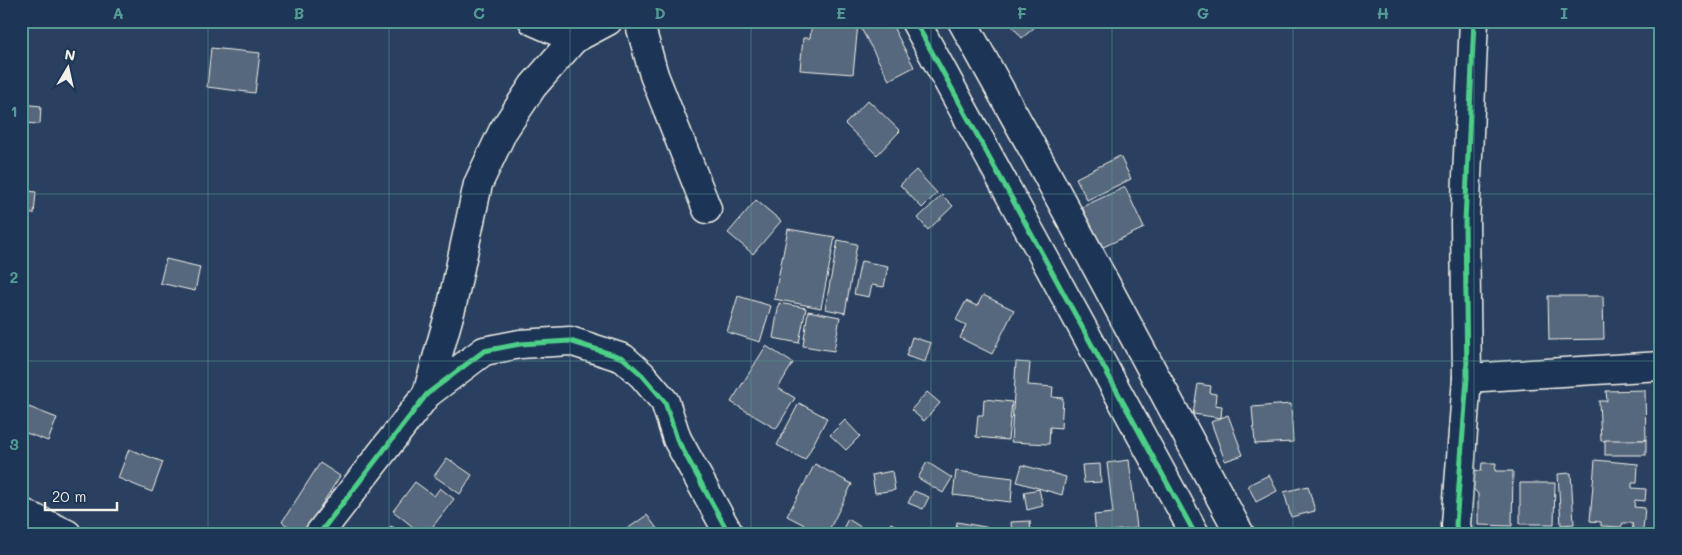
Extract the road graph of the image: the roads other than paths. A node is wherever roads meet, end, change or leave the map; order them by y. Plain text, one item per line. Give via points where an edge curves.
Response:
1 (533, 21) edge
2 (608, 21) edge
3 (639, 21) edge
4 (915, 21) edge
5 (962, 21) edge
6 (1474, 21) edge
7 (580, 30) edge
8 (707, 210) dead end
9 (1661, 366) edge
10 (1468, 378) junction
11 (427, 394) junction
12 (21, 512) edge
13 (67, 534) edge
14 (319, 534) edge
15 (729, 534) edge
16 (1195, 534) edge
17 (1240, 534) edge
18 (1458, 534) edge

1 - 7 street
2 - 7 street
3 - 8 street via 654,75
4 - 16 street
5 - 17 street
6 - 10 street via 1465,222
7 - 11 street via 532,86 503,132 478,184 452,305
9 - 10 street
10 - 18 street via 1456,525
11 - 14 street
11 - 15 street via 484,351 520,344 570,341 623,358 665,402 677,439
12 - 13 street

